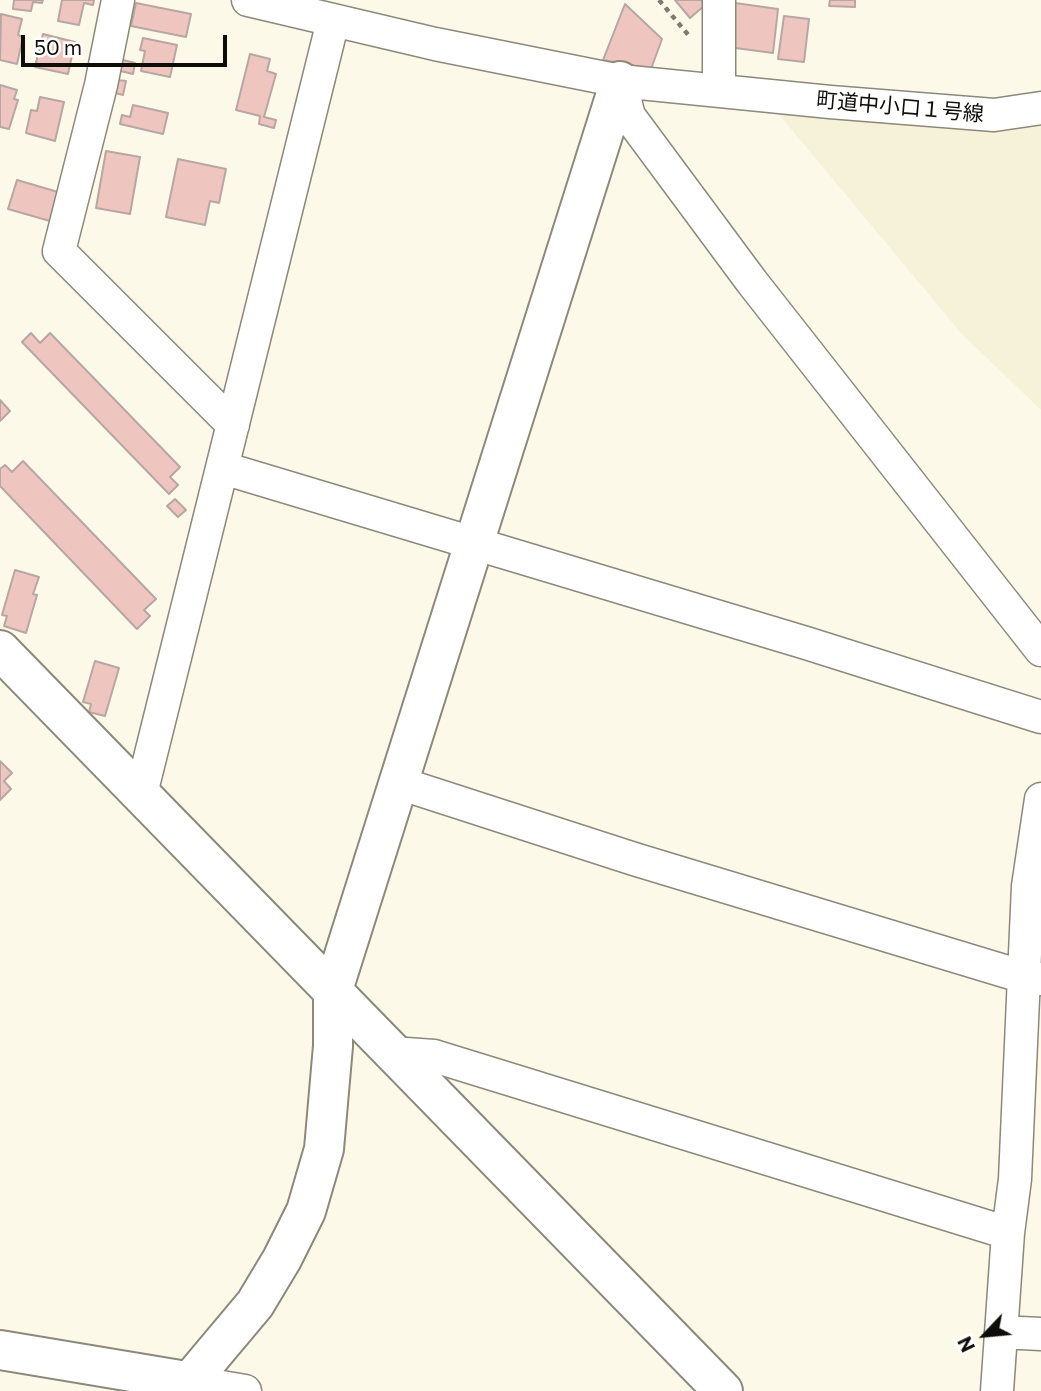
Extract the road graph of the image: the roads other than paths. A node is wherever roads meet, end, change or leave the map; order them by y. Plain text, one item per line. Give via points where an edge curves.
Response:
1 (118, 0) edge
2 (248, 0) edge
3 (719, 0) edge
4 (333, 21) junction
5 (620, 81) junction
6 (738, 93) junction
7 (1041, 107) edge
8 (233, 425) junction
9 (223, 467) junction
10 (475, 544) junction
11 (0, 650) edge
12 (1041, 650) edge
13 (1041, 717) edge
14 (399, 783) junction
15 (141, 794) junction
16 (1041, 799) edge
17 (1032, 978) edge
18 (333, 990) junction
19 (392, 1053) junction
20 (1028, 1179) edge
21 (1008, 1233) junction
22 (1001, 1332) junction
23 (1041, 1334) edge
24 (0, 1350) edge
25 (190, 1388) edge
26 (245, 1391) edge
27 (723, 1391) edge
28 (997, 1391) edge

1 - 8 street via 59,250
2 - 4 street, 町道中小口１号線
3 - 6 street via 718,55
4 - 5 street, 町道中小口１号線
4 - 8 street
5 - 6 street, 町道中小口１号線
5 - 10 street
5 - 12 street via 629,116 752,282
6 - 7 street, 町道中小口１号線 via 994,115
8 - 9 street
9 - 10 street
9 - 15 street
10 - 13 street
10 - 14 street
11 - 15 street
14 - 17 street
14 - 18 street
15 - 18 street
16 - 17 street via 1028,886
17 - 20 street
18 - 19 street
18 - 25 street via 324,1149 306,1211 255,1304
19 - 21 street via 434,1056
19 - 27 street
20 - 21 street
21 - 22 street
22 - 23 street
22 - 28 street
24 - 25 street
25 - 26 street

